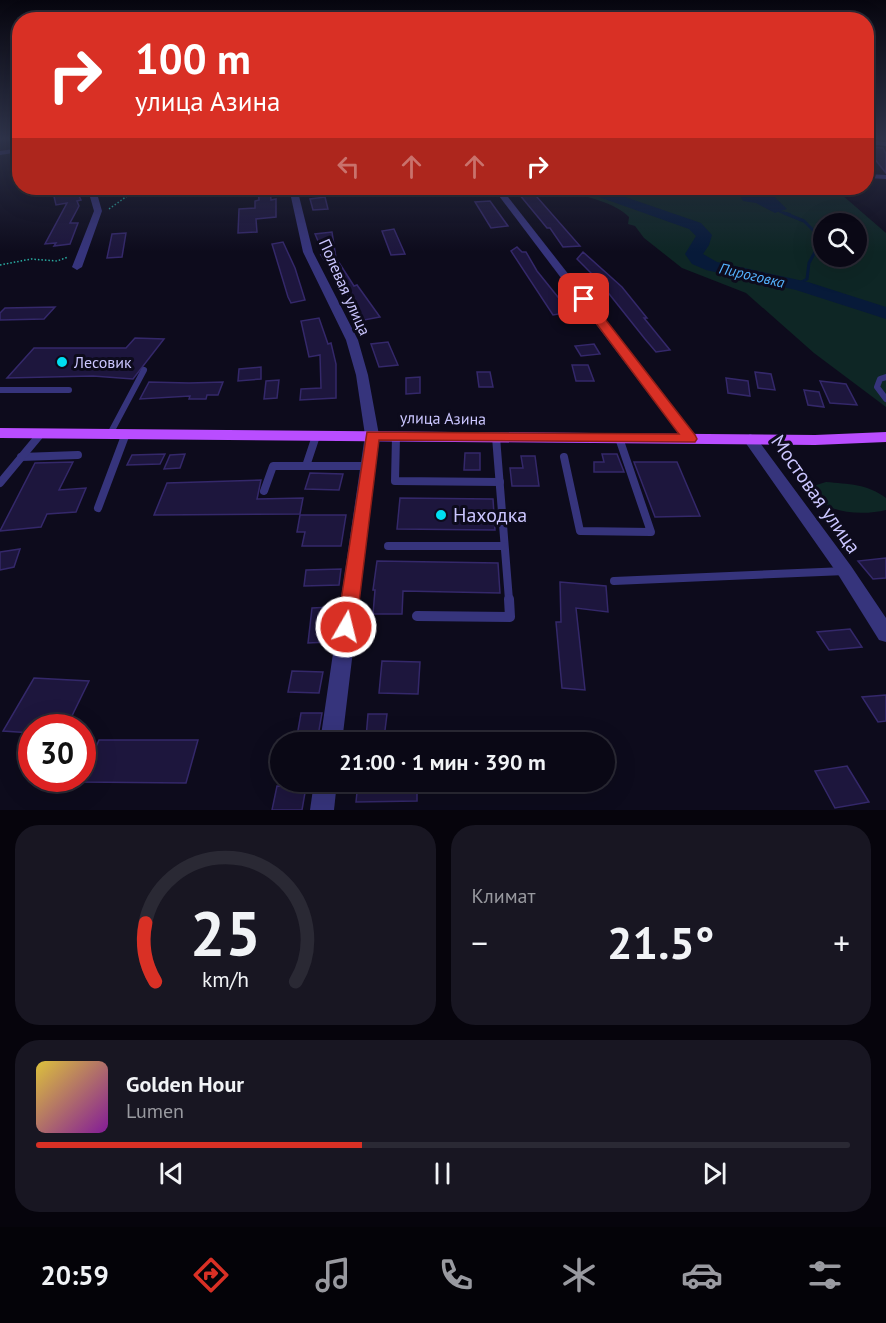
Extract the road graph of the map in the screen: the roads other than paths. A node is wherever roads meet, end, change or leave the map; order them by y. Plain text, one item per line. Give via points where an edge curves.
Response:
1 (92, 195) edge
2 (295, 195) edge
3 (502, 195) edge
4 (77, 267) dead end
5 (144, 370) dead end
6 (886, 377) edge
7 (0, 390) edge
8 (69, 390) dead end
9 (886, 399) edge
10 (0, 433) edge
11 (41, 433) junction
12 (110, 434) junction
13 (126, 434) junction
14 (316, 435) junction
15 (372, 435) junction
16 (396, 435) junction
17 (496, 437) junction
18 (886, 437) edge
19 (619, 438) junction
20 (690, 439) junction
21 (750, 439) junction
22 (78, 455) dead end
23 (21, 457) junction
24 (564, 457) dead end
25 (306, 466) junction
26 (368, 466) junction
27 (500, 482) junction
28 (0, 483) edge
29 (264, 491) dead end
30 (98, 508) dead end
31 (388, 546) dead end
32 (504, 546) junction
33 (845, 571) junction
34 (614, 581) dead end
35 (417, 616) dead end
36 (886, 634) edge
37 (332, 732) edge
38 (325, 792) edge
39 (322, 810) edge

1 - 4 street via 98,211
2 - 15 street, Полевая улица via 308,252 352,340
3 - 20 street
5 - 12 lane
6 - 9 lane via 880,379 877,387
7 - 8 lane
10 - 11 main road, улица Азина
11 - 12 main road, улица Азина
11 - 23 lane
12 - 13 main road, улица Азина
13 - 14 main road, улица Азина
13 - 30 lane
14 - 15 main road, улица Азина
14 - 25 lane
15 - 16 main road, улица Азина
15 - 26 street, Полевая улица
16 - 17 main road, улица Азина
16 - 27 lane via 395,481
17 - 19 main road, улица Азина
17 - 27 lane
18 - 21 main road, улица Азина
19 - 20 main road, улица Азина
19 - 24 lane via 651,532 580,531
20 - 21 main road, улица Азина
21 - 33 street, Мостовая улица
22 - 23 lane
23 - 28 lane
25 - 26 lane
25 - 29 lane via 273,466
26 - 37 street, Полевая улица
27 - 32 lane
31 - 32 lane
32 - 35 lane via 510,617
33 - 34 lane
33 - 36 street, Мостовая улица
38 - 39 street

